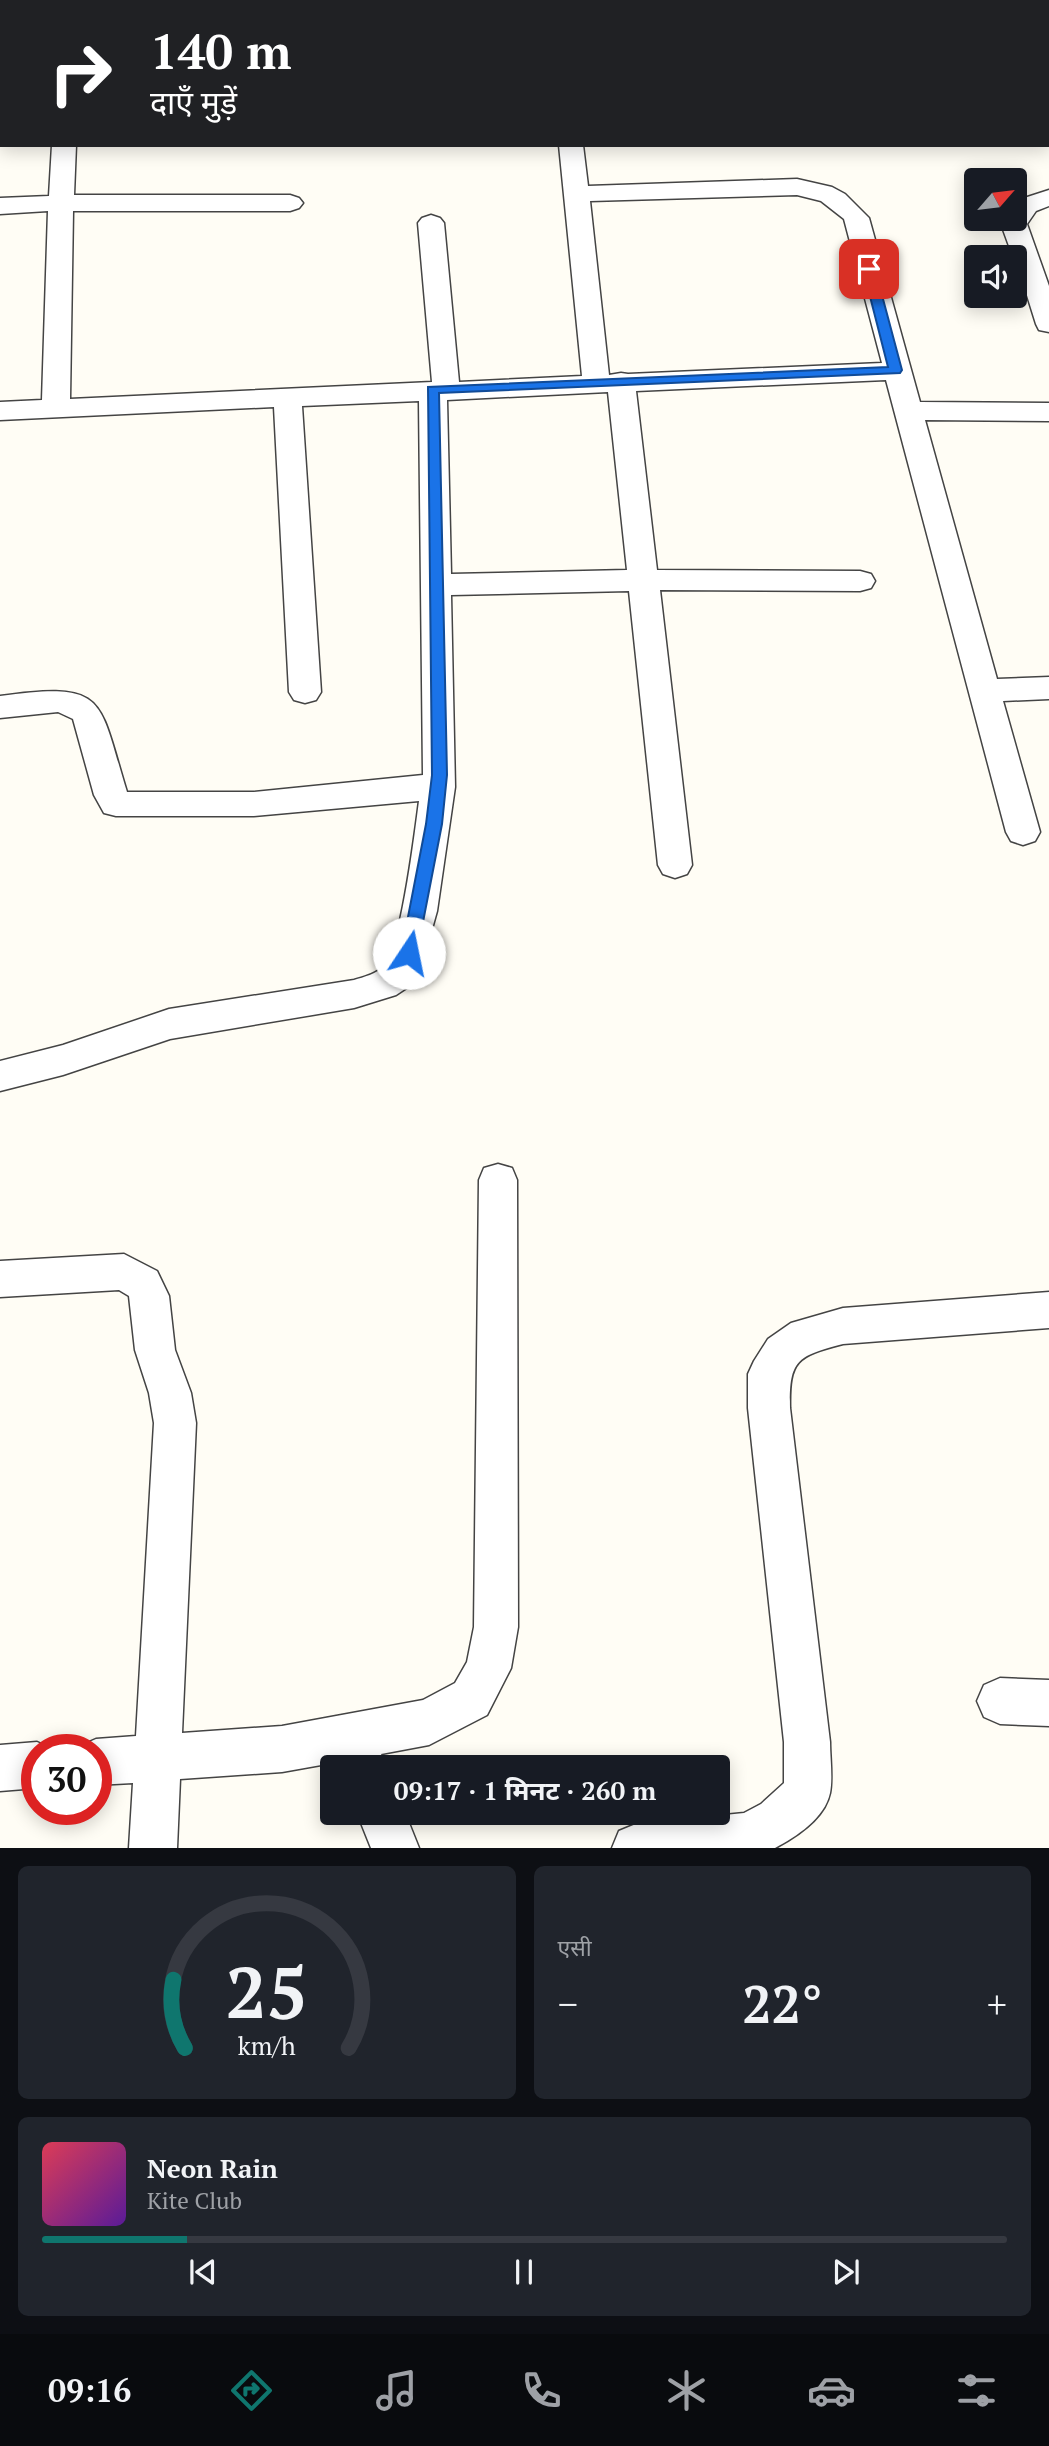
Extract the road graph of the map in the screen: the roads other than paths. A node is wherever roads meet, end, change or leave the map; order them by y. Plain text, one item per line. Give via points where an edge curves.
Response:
1 (64, 147) edge
2 (571, 147) edge
3 (576, 194) junction
4 (1049, 198) edge
5 (61, 203) junction
6 (290, 203) dead end
7 (0, 206) edge
8 (431, 223) dead end
9 (1049, 324) edge
10 (895, 370) junction
11 (608, 382) junction
12 (439, 389) junction
13 (289, 399) junction
14 (56, 406) junction
15 (0, 411) edge
16 (907, 411) junction
17 (1049, 412) edge
18 (643, 580) junction
19 (860, 581) dead end
20 (435, 585) junction
21 (1049, 688) edge
22 (984, 691) junction
23 (305, 692) dead end
24 (0, 707) edge
25 (438, 788) junction
26 (1023, 832) dead end
27 (675, 865) dead end
28 (0, 1076) edge
29 (498, 1180) dead end
30 (0, 1279) edge
31 (1049, 1310) edge
32 (1000, 1702) dead end
33 (1049, 1703) edge
34 (348, 1747) edge
35 (156, 1758) junction
36 (112, 1761) edge
37 (21, 1766) edge
38 (0, 1768) edge
39 (386, 1825) edge
40 (153, 1847) edge
41 (395, 1847) edge
42 (636, 1847) edge

1 - 5 street
2 - 3 street
3 - 10 street via 797,187 825,192 844,202 856,218
3 - 11 street
4 - 9 street via 1035,200 1019,211 1014,224
5 - 6 street
5 - 7 street
5 - 14 street
8 - 12 street
10 - 11 street
10 - 16 street
11 - 12 street
11 - 18 street
12 - 13 street
12 - 20 street
13 - 14 street
13 - 23 street
14 - 15 street
16 - 17 street
16 - 22 street
18 - 19 street
18 - 20 street
18 - 27 street
20 - 25 street
21 - 22 street
22 - 26 street
24 - 25 street via 63,700 80,705 87,713 116,804 254,804
25 - 28 street via 409,953 398,975 354,994 169,1024
29 - 34 street via 496,1627 488,1668 471,1699 429,1722
30 - 35 street via 124,1272 143,1283 149,1296 155,1350 175,1423
31 - 42 street via 843,1326 805,1336 782,1352 769,1374 769,1408 807,1742 807,1793 778,1821 748,1836
32 - 33 street
34 - 35 street
35 - 36 street
35 - 40 street
37 - 38 street
39 - 41 street

